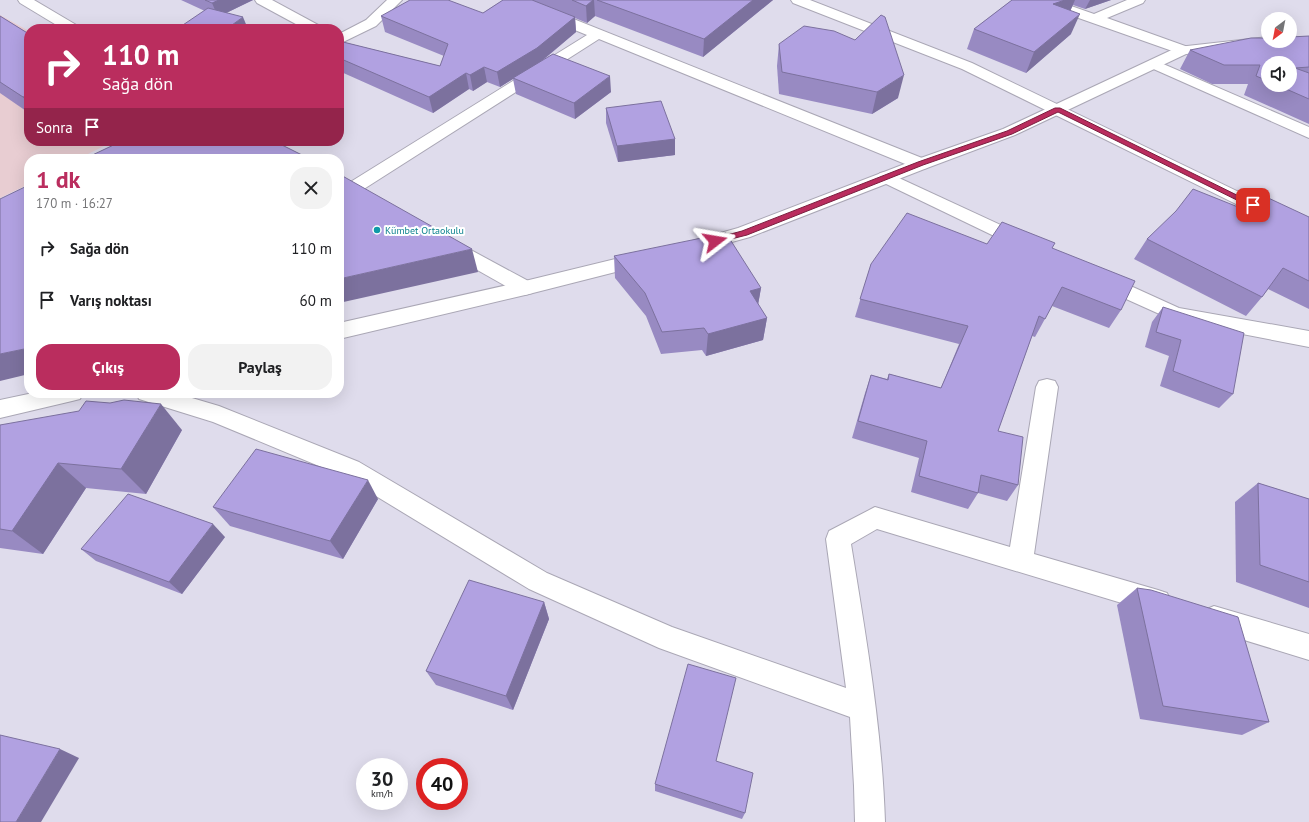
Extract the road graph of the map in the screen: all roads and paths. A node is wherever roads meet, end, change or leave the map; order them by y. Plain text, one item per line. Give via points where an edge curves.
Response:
1 (25, 0) edge
2 (262, 0) edge
3 (395, 0) edge
4 (514, 0) edge
5 (798, 0) edge
6 (1041, 0) edge
7 (1138, 0) edge
8 (1094, 18) junction
9 (65, 24) edge
10 (306, 24) edge
11 (598, 34) junction
12 (344, 37) edge
13 (1261, 42) edge
14 (1183, 50) junction
15 (1154, 64) junction
16 (1058, 109) junction
17 (1309, 133) edge
18 (921, 164) junction
19 (886, 178) junction
20 (351, 191) edge
21 (1309, 233) edge
22 (437, 239) edge
23 (684, 248) edge
24 (1038, 249) edge
25 (661, 254) edge
26 (1088, 273) edge
27 (525, 288) junction
28 (344, 330) edge
29 (1309, 339) edge
30 (1047, 387) dead end
31 (50, 398) edge
32 (163, 398) edge
33 (0, 409) edge
34 (1020, 561) junction
35 (1309, 648) edge
36 (863, 708) junction
37 (870, 822) edge

1 - 9 street
2 - 10 street
3 - 12 street via 371,23
4 - 11 street
5 - 16 street via 967,66
6 - 8 street
7 - 8 street
8 - 14 street
11 - 18 street
11 - 20 street
13 - 14 street
14 - 15 street
15 - 16 street
15 - 17 street
16 - 18 street via 1009,132
16 - 21 street
18 - 19 street
19 - 23 street via 744,233
19 - 24 street
22 - 27 street
25 - 27 street
26 - 29 street via 1175,314
27 - 28 street
30 - 34 street
31 - 33 street
32 - 36 street via 220,416 350,469 538,581 668,639
34 - 35 street
34 - 36 street via 875,518 838,539
36 - 37 street via 870,786

